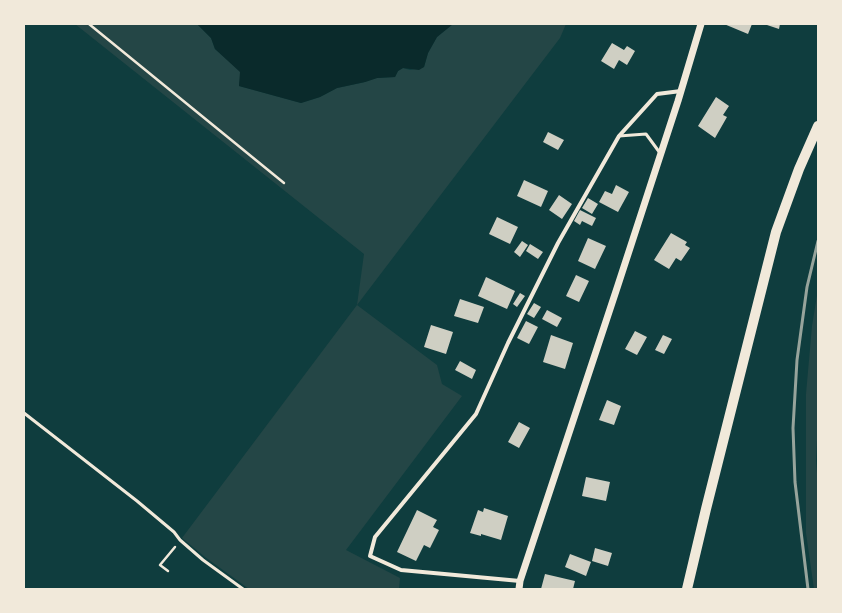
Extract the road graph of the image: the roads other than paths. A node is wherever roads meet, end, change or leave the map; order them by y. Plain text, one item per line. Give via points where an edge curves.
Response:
1 (701, 24) edge
2 (681, 91) junction
3 (818, 126) edge
4 (619, 136) junction
5 (661, 154) junction
6 (24, 413) edge
7 (520, 581) junction
8 (242, 589) edge
9 (519, 589) edge
10 (687, 589) edge

1 - 2 street
2 - 4 street via 656,94
2 - 5 street
3 - 10 main road via 776,232
4 - 5 lane via 646,134
4 - 7 street via 558,243 476,414 375,537 370,556 401,570
5 - 7 street
6 - 8 lane via 137,501 202,560
7 - 9 street

